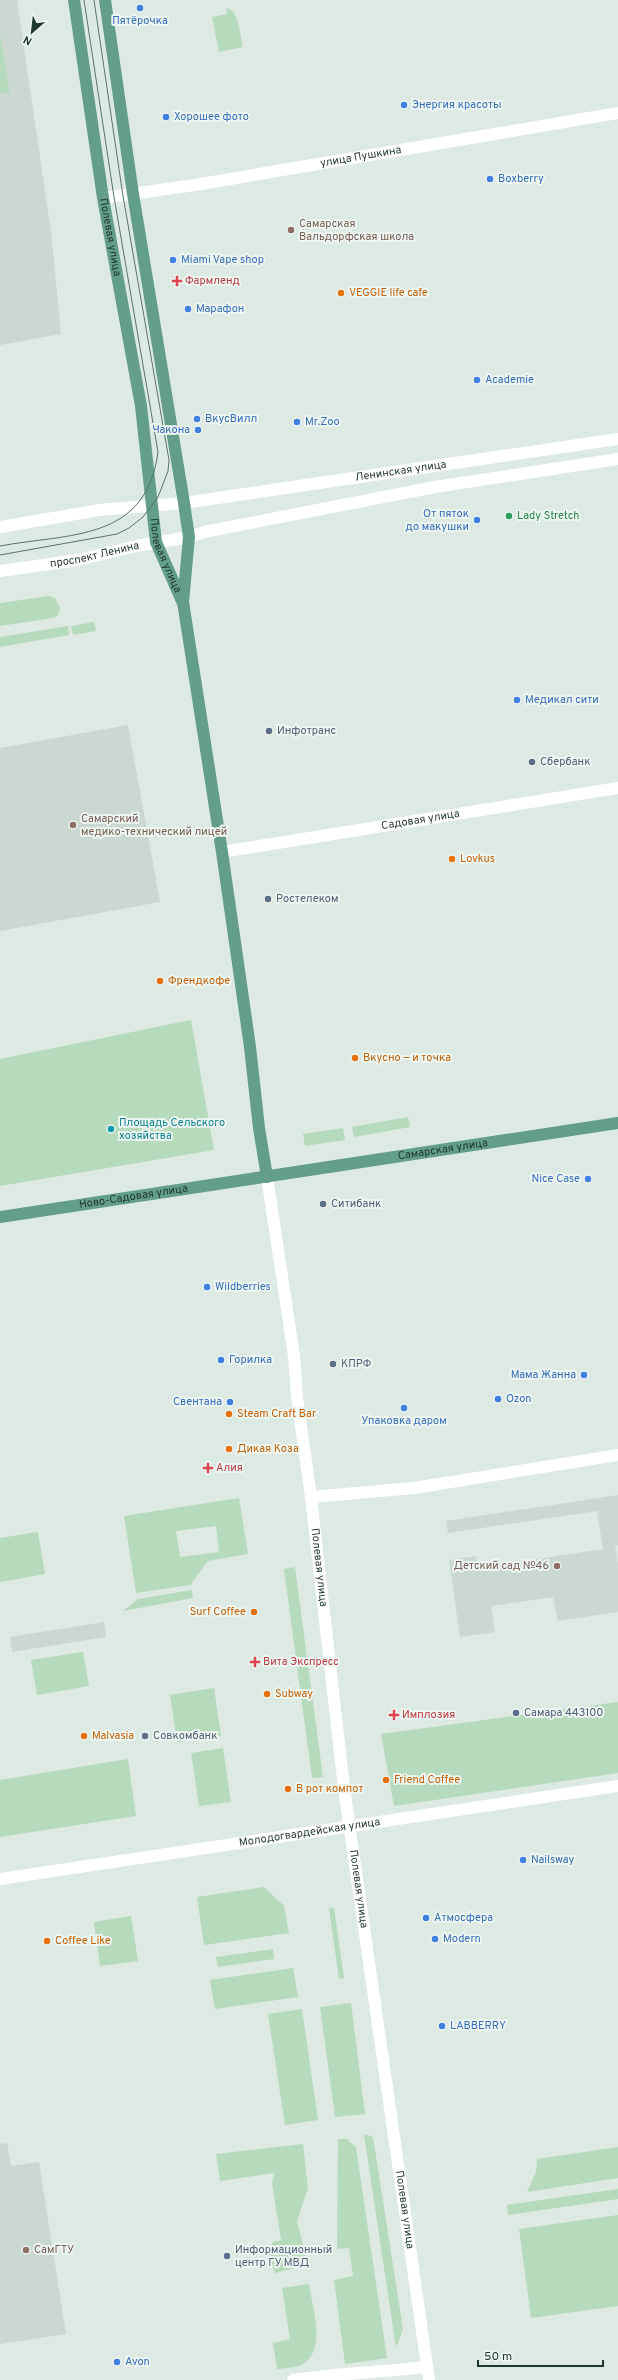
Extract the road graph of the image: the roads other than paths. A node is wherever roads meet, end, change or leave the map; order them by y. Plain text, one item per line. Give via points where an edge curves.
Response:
1 (74, 0) edge
2 (105, 0) edge
3 (618, 113) edge
4 (133, 194) junction
5 (103, 198) junction
6 (618, 439) edge
7 (618, 458) edge
8 (184, 502) junction
9 (152, 505) junction
10 (0, 527) edge
11 (189, 537) junction
12 (156, 542) junction
13 (0, 571) edge
14 (182, 602) junction
15 (618, 788) edge
16 (222, 852) junction
17 (618, 1123) edge
18 (268, 1177) junction
19 (0, 1217) edge
20 (618, 1455) edge
21 (311, 1497) junction
22 (618, 1786) edge
23 (350, 1825) junction
24 (0, 1879) edge
25 (427, 2367) junction
26 (293, 2380) edge
27 (429, 2380) edge

1 - 5 main road, Полевая улица
2 - 4 main road, Полевая улица
3 - 4 street, улица Пушкина
4 - 5 street, улица Пушкина
4 - 8 main road, Полевая улица
5 - 9 main road, Полевая улица via 141,406
6 - 8 street, Ленинская улица
7 - 11 street, Ленинская улица via 435,487
8 - 9 street
8 - 11 main road, Полевая улица
9 - 10 street via 85,512
9 - 12 main road, Полевая улица
11 - 12 street, проспект Ленина
11 - 14 main road, Полевая улица
12 - 13 street, проспект Ленина via 78,560
12 - 14 main road, Полевая улица
14 - 16 main road
15 - 16 street, Садовая улица
16 - 18 main road via 259,1128
17 - 18 main road, Самарская улица
18 - 19 main road, Ново-Садовая улица
18 - 21 street, Полевая улица
20 - 21 street via 414,1488
21 - 23 street, Полевая улица
22 - 23 street, Молодогвардейская улица
23 - 24 street, Молодогвардейская улица
23 - 25 street, Полевая улица
25 - 26 street via 336,2373
25 - 27 street, Полевая улица

